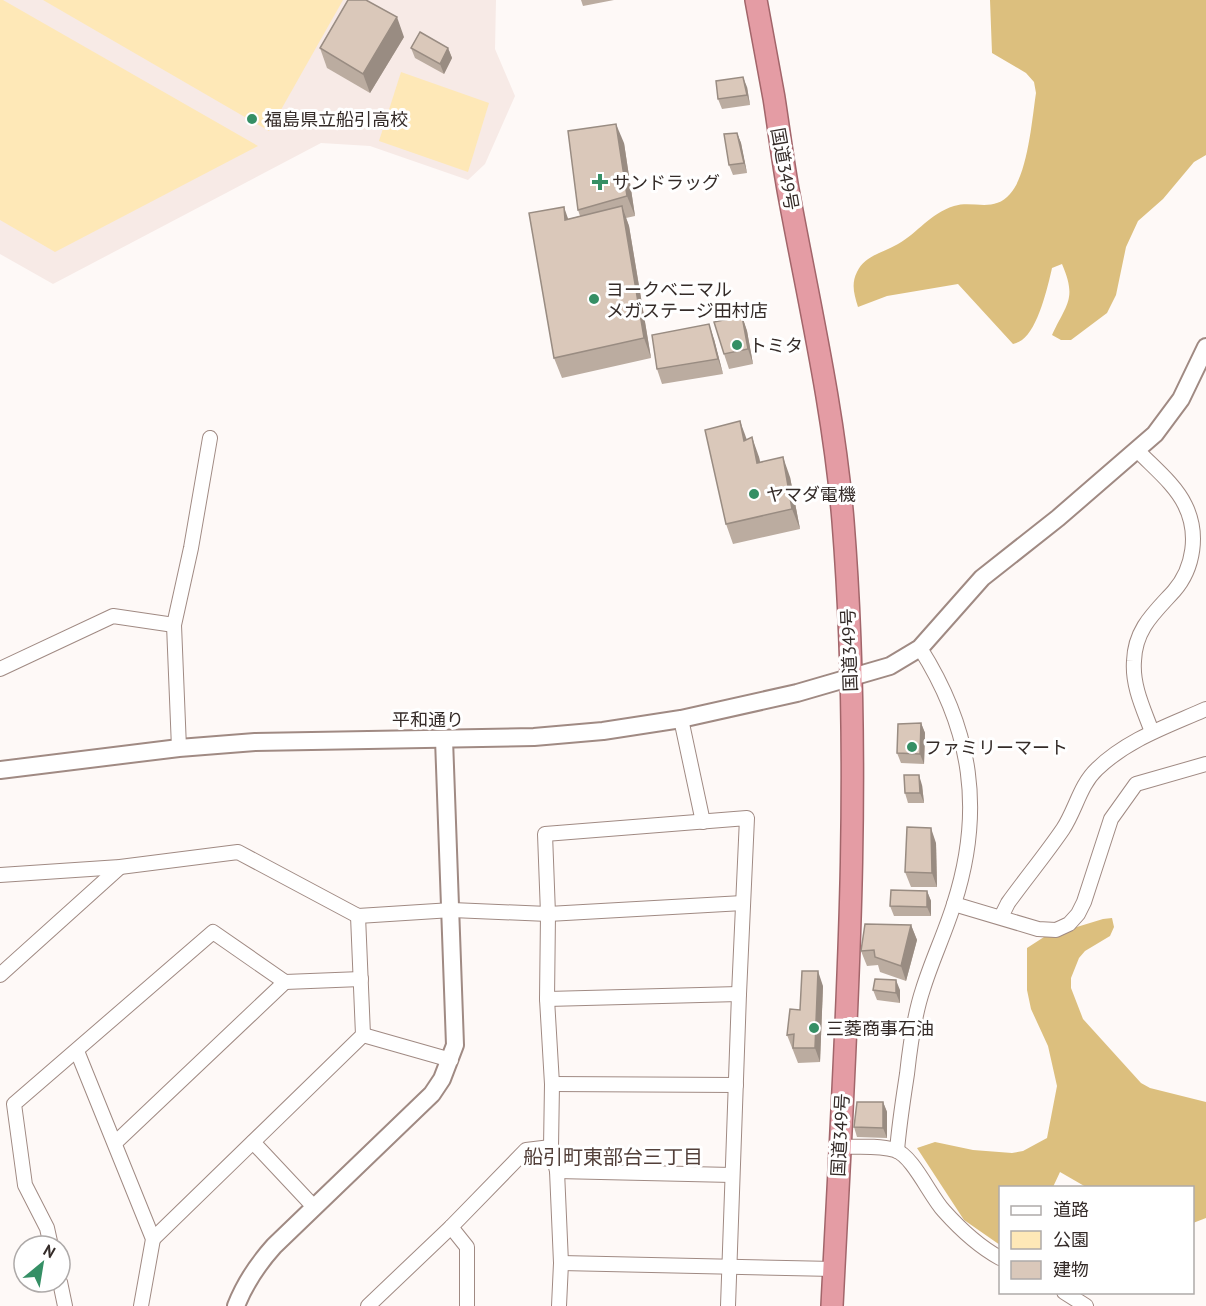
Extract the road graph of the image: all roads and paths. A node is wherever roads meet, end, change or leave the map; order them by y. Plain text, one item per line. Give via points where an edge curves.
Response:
1 (756, 0) edge
2 (1206, 347) edge
3 (210, 438) dead end
4 (1137, 450) junction
5 (174, 625) junction
6 (920, 648) junction
7 (0, 669) edge
8 (851, 677) junction
9 (1206, 709) edge
10 (681, 719) junction
11 (1152, 732) junction
12 (444, 739) junction
13 (178, 748) junction
14 (1206, 764) edge
15 (0, 770) edge
16 (703, 822) junction
17 (120, 867) junction
18 (0, 876) edge
19 (743, 903) junction
20 (954, 904) junction
21 (452, 910) junction
22 (548, 914) junction
23 (358, 916) junction
24 (1001, 917) junction
25 (0, 975) edge
26 (361, 979) junction
27 (285, 982) junction
28 (738, 994) junction
29 (547, 999) junction
30 (363, 1035) junction
31 (77, 1051) junction
32 (451, 1060) junction
33 (552, 1084) junction
34 (735, 1085) junction
35 (253, 1142) junction
36 (115, 1143) junction
37 (551, 1147) junction
38 (839, 1147) junction
39 (897, 1151) junction
40 (557, 1171) junction
41 (732, 1175) junction
42 (314, 1208) junction
43 (451, 1227) junction
44 (48, 1234) edge
45 (153, 1239) junction
46 (999, 1257) edge
47 (561, 1263) junction
48 (730, 1268) junction
49 (834, 1269) junction
50 (1066, 1294) edge
51 (141, 1306) edge
52 (236, 1306) edge
53 (368, 1306) edge
54 (467, 1306) edge
55 (559, 1306) edge
56 (728, 1306) edge
57 (832, 1306) edge
58 (1086, 1306) edge

1 - 8 highway, 国道349号 via 831,420 842,516
2 - 4 street, 平和通り via 1181,399 1155,434
3 - 5 street
4 - 6 street, 平和通り via 982,578
4 - 11 street via 1186,506 1193,550 1186,575 1155,609 1137,642 1135,680
5 - 7 street via 113,615
5 - 13 street
6 - 8 street, 平和通り via 890,666
6 - 20 street via 948,699 969,775 968,848
8 - 10 street, 平和通り
8 - 38 highway, 国道349号 via 851,919
9 - 11 street
10 - 12 street, 平和通り via 534,737
10 - 16 street
11 - 24 street via 1115,753 1095,770 1064,827
12 - 13 street, 平和通り via 295,741
12 - 21 street
13 - 15 street, 平和通り
14 - 24 street via 1136,784 1111,819 1084,902 1070,924 1056,930 1038,929
16 - 19 street via 747,818
16 - 22 street via 545,834
17 - 18 street
17 - 23 street via 238,852
17 - 25 street
19 - 22 street
19 - 28 street
20 - 24 street
20 - 39 street via 922,991
21 - 22 street
21 - 23 street
21 - 32 street via 455,1045
22 - 29 street
23 - 26 street
26 - 27 street
26 - 30 street
27 - 31 street via 213,932
27 - 36 street
28 - 29 street
28 - 34 street
29 - 33 street
30 - 32 street
30 - 35 street
31 - 36 street
31 - 44 street via 14,1104 25,1185
32 - 42 street via 432,1094
33 - 34 street
33 - 37 street
34 - 41 street
35 - 42 street
35 - 45 street
36 - 45 street
37 - 40 street
37 - 43 street via 526,1150
38 - 39 street
38 - 49 highway, 国道349号
39 - 46 street via 960,1228 980,1247
40 - 41 street
40 - 47 street
41 - 48 street
42 - 52 street via 258,1264
43 - 53 street
43 - 54 street via 467,1247
45 - 51 street
47 - 48 street
47 - 55 street
48 - 49 street
48 - 56 street
49 - 57 highway, 国道349号
50 - 58 street

